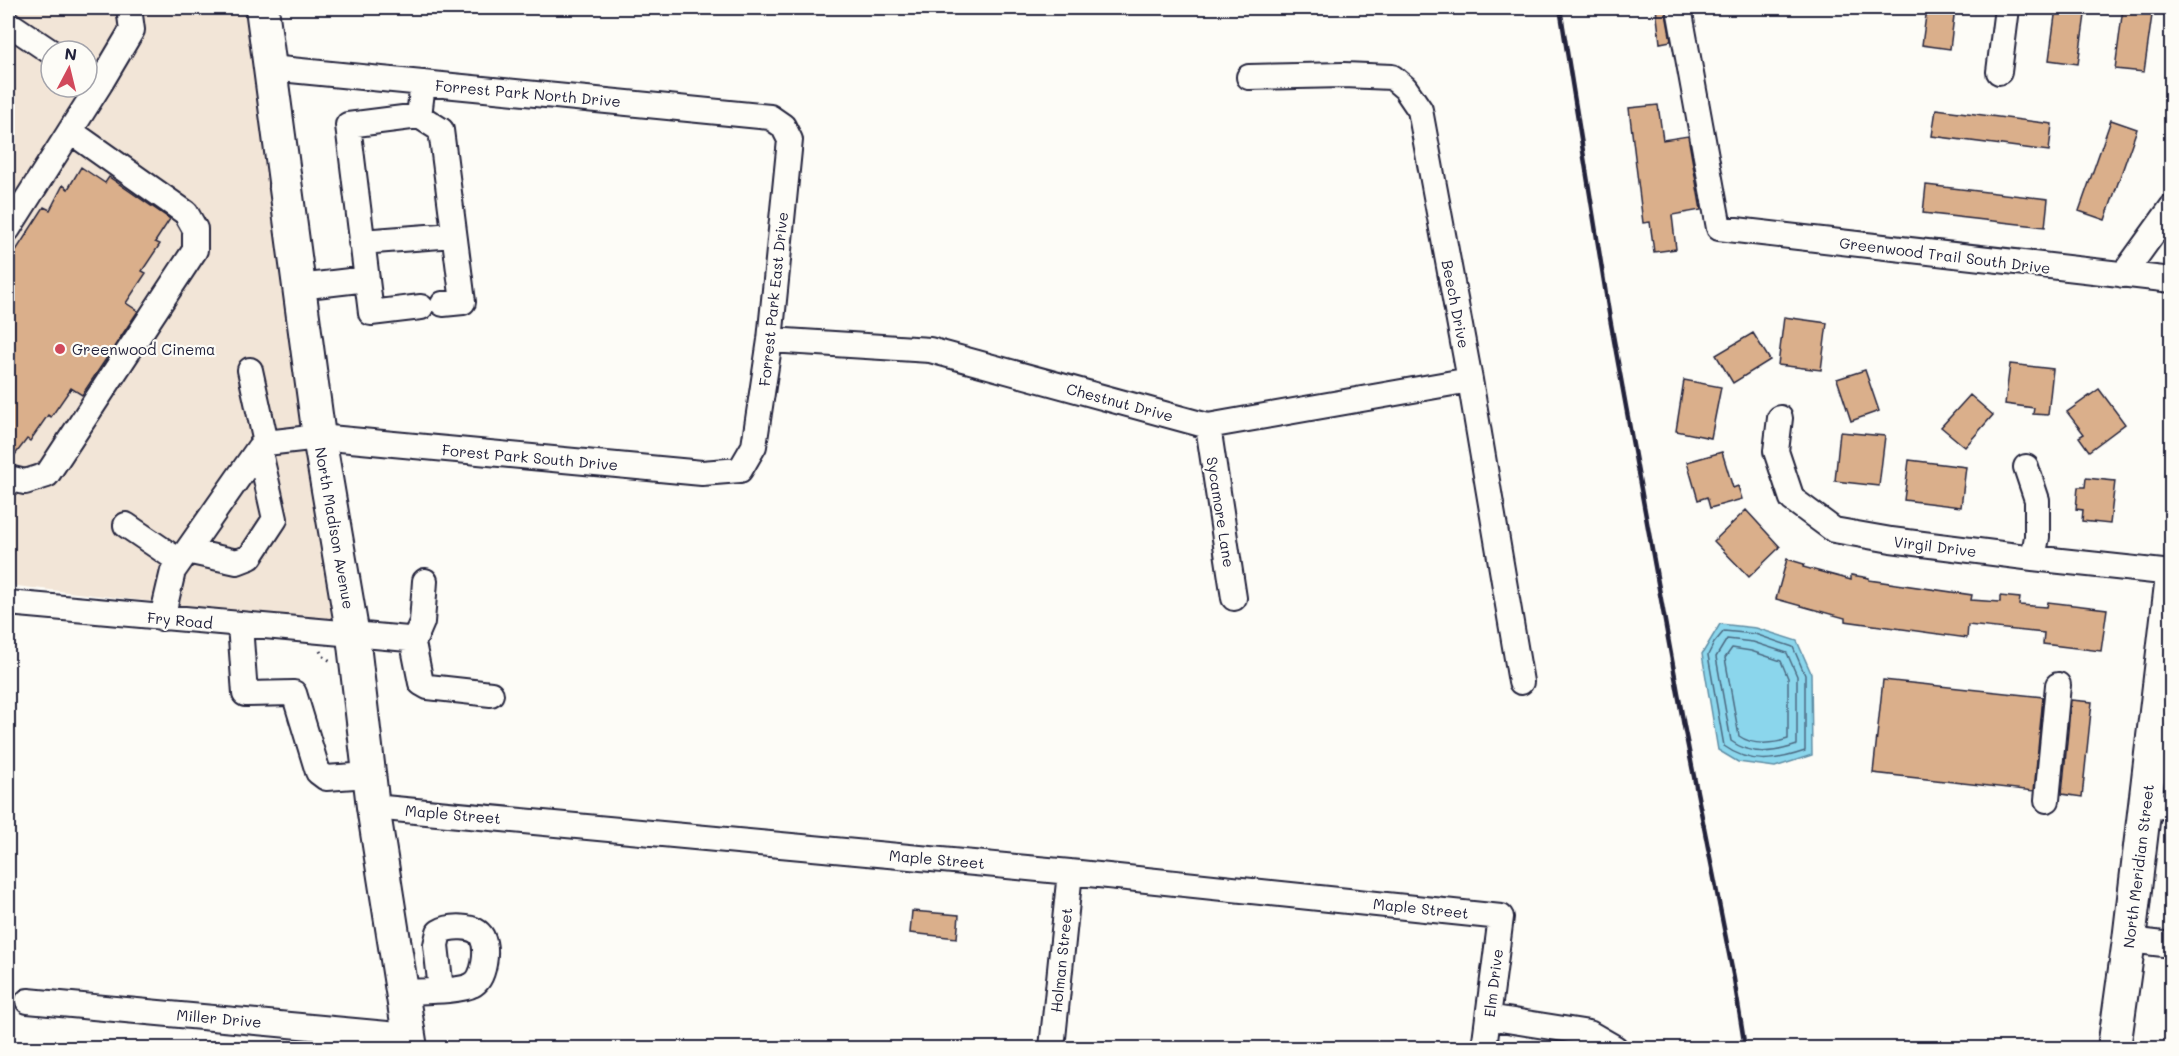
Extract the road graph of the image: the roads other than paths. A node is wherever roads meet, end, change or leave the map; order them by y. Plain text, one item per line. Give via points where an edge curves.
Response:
1 (129, 8) edge
2 (262, 8) edge
3 (1680, 8) edge
4 (2007, 8) edge
5 (8, 23) edge
6 (39, 44) edge
7 (270, 69) junction
8 (1999, 72) dead end
9 (99, 73) edge
10 (1249, 76) dead end
11 (423, 83) junction
12 (85, 99) edge
13 (419, 116) junction
14 (783, 126) joint
15 (70, 131) junction
16 (2172, 207) edge
17 (8, 229) edge
18 (454, 235) junction
19 (361, 242) junction
20 (2123, 275) junction
21 (367, 279) junction
22 (2172, 280) edge
23 (299, 287) junction
24 (770, 340) junction
25 (249, 370) dead end
26 (1470, 380) junction
27 (1779, 418) dead end
28 (1208, 426) junction
29 (319, 437) junction
30 (262, 445) junction
31 (2026, 467) dead end
32 (740, 470) joint
33 (8, 478) edge
34 (126, 525) dead end
35 (183, 556) junction
36 (2033, 558) junction
37 (2172, 574) edge
38 (424, 581) dead end
39 (1234, 598) dead end
40 (8, 603) edge
41 (162, 618) junction
42 (240, 625) junction
43 (353, 636) junction
44 (413, 643) junction
45 (1521, 682) dead end
46 (2058, 685) dead end
47 (491, 694) dead end
48 (369, 775) junction
49 (2047, 800) dead end
50 (2158, 806) edge
51 (373, 807) junction
52 (1070, 872) junction
53 (1501, 916) joint
54 (2129, 940) junction
55 (2172, 945) edge
56 (441, 990) dead end
57 (402, 992) junction
58 (28, 1001) dead end
59 (1488, 1017) junction
60 (410, 1042) edge
61 (1052, 1048) edge
62 (1484, 1048) edge
63 (1615, 1048) edge
64 (2114, 1048) edge

1 - 9 street via 132,30
2 - 7 main road, North Madison Avenue
3 - 20 street, Greenwood Trail South Drive via 1719,228
4 - 8 street
5 - 6 street
7 - 11 street, Forrest Park North Drive
7 - 23 main road, North Madison Avenue
10 - 26 street, Beech Drive via 1392,77 1405,88 1420,110
11 - 13 street
11 - 14 street, Forrest Park North Drive via 770,117
12 - 15 street
13 - 18 street via 441,130
13 - 19 street via 348,125
14 - 24 street, Forrest Park East Drive via 790,140
15 - 17 street
15 - 33 street via 186,213 195,229 195,250 46,475 25,482
16 - 20 street
18 - 19 street
18 - 21 street via 463,302 371,313
19 - 21 street
20 - 22 street, Greenwood Trail South Drive
21 - 23 street
23 - 29 main road, North Madison Avenue
24 - 28 street, Chestnut Drive via 930,350
24 - 32 street, Forrest Park East Drive via 754,446
25 - 30 street
26 - 28 street, Chestnut Drive
26 - 45 street, Beech Drive
27 - 36 street, Virgil Drive via 1776,451 1792,499 1834,530
28 - 39 street, Sycamore Lane
29 - 30 street, Forest Park South Drive
29 - 32 street, Forest Park South Drive via 702,473
29 - 43 main road, North Madison Avenue
30 - 35 street
30 - 35 street via 275,519 250,557 237,562
31 - 36 street via 2037,500
34 - 35 street
35 - 41 street via 172,571
36 - 37 street, Virgil Drive
37 - 50 main road, North Meridian Street
38 - 44 street via 422,622
40 - 41 street, Fry Road
41 - 42 street, Fry Road
42 - 43 street, Fry Road
42 - 48 street via 245,694 294,693 318,771 326,778
43 - 44 street, Fry Road via 408,639
43 - 48 main road, North Madison Avenue
44 - 47 street via 418,675 428,687
46 - 49 street
48 - 51 main road, North Madison Avenue
50 - 54 main road, North Meridian Street
51 - 52 street, Maple Street
51 - 57 main road, North Madison Avenue
52 - 53 street, Maple Street
52 - 61 street, Holman Street
53 - 59 street, Elm Drive
54 - 55 street
54 - 64 main road, North Meridian Street
56 - 57 street
57 - 60 main road, North Madison Avenue
58 - 60 street, Miller Drive
59 - 62 street, Elm Drive
59 - 63 street via 1589,1033

